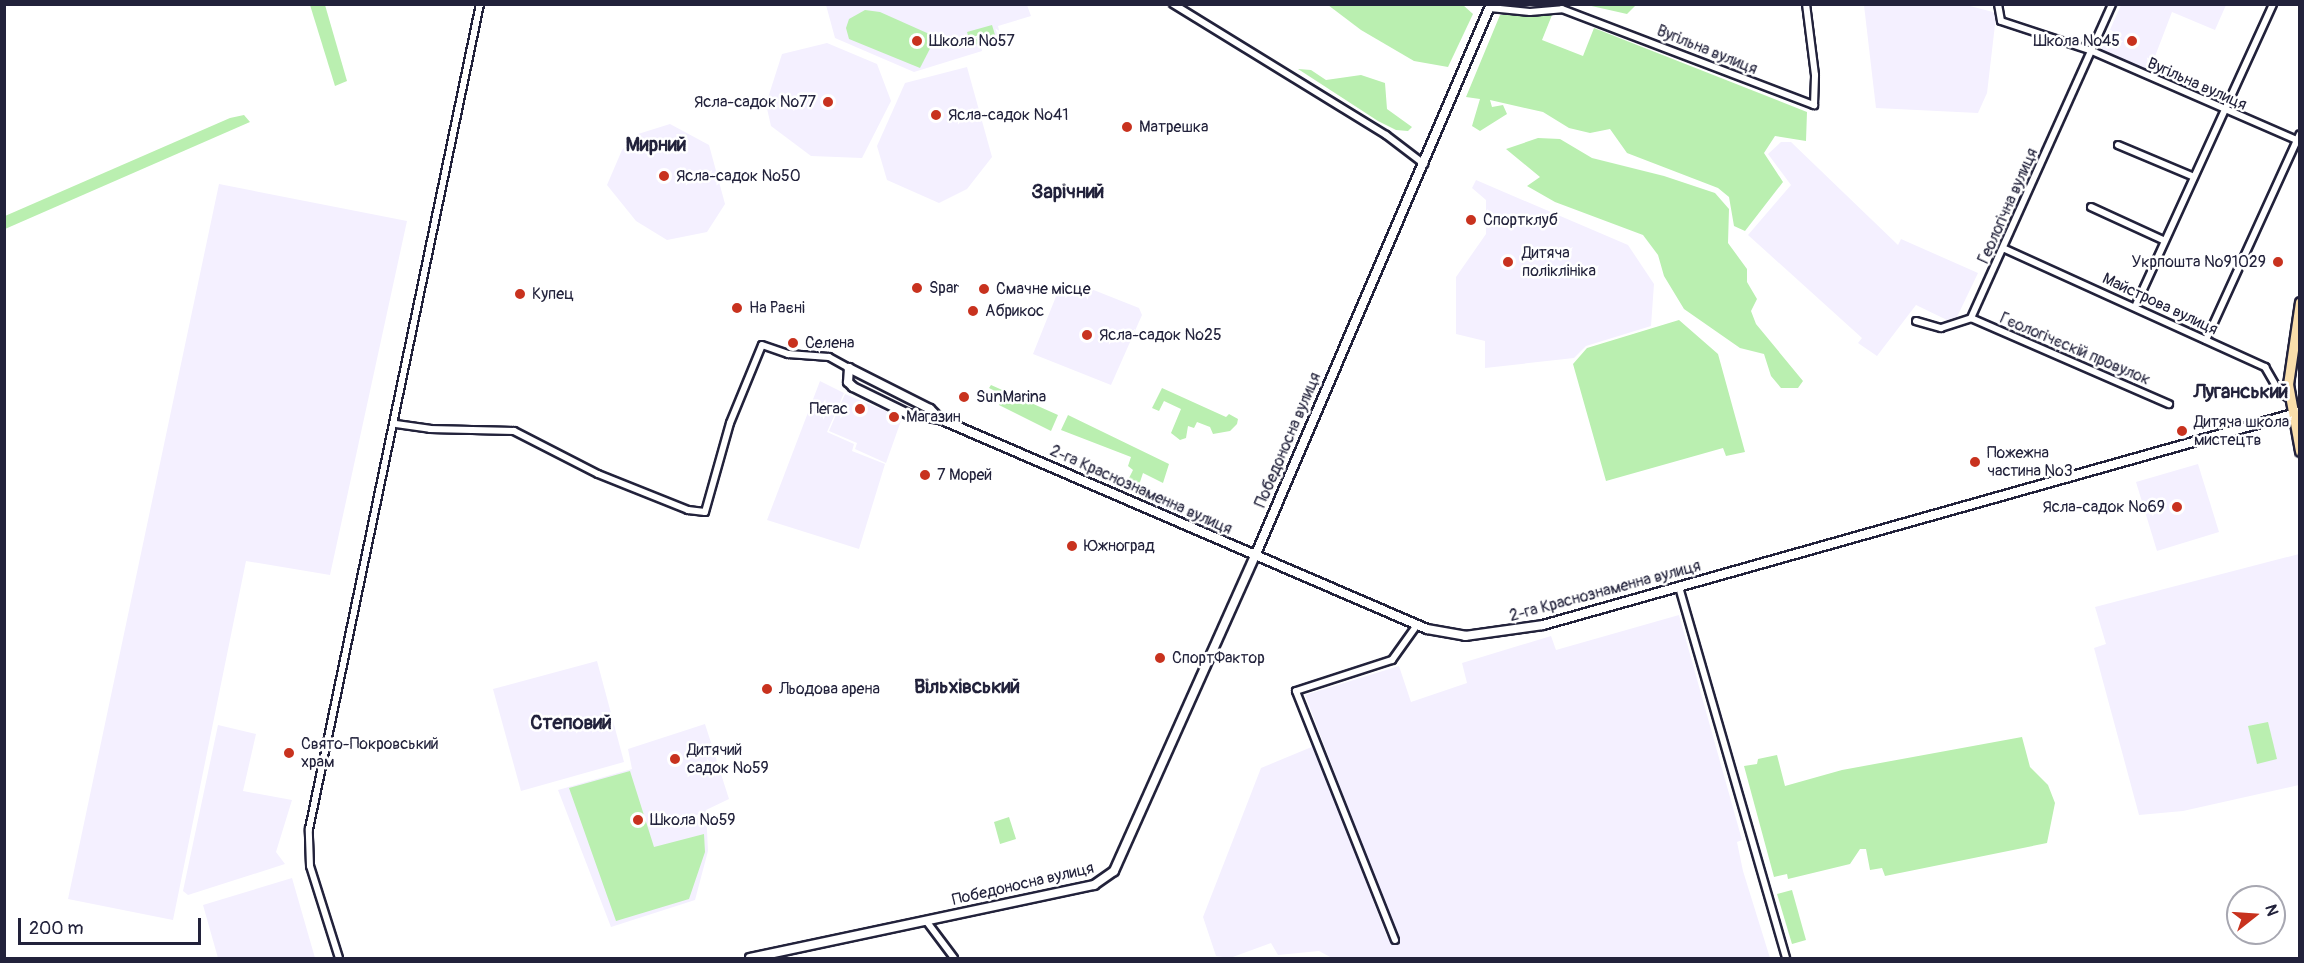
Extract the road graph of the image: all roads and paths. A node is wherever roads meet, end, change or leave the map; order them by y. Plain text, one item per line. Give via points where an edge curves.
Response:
1 (480, 4) edge
2 (1173, 4) edge
3 (1806, 4) edge
4 (1998, 4) edge
5 (2112, 4) edge
6 (2273, 4) edge
7 (1490, 6) edge
8 (2092, 51) junction
9 (2224, 111) junction
10 (2298, 137) edge
11 (2118, 145) dead end
12 (1424, 164) junction
13 (2194, 177) junction
14 (2091, 207) dead end
15 (2165, 241) junction
16 (2005, 249) junction
17 (2300, 302) edge
18 (2135, 308) junction
19 (1971, 318) junction
20 (1916, 321) dead end
21 (2206, 340) junction
22 (849, 368) junction
23 (2290, 399) junction
24 (2169, 404) dead end
25 (2296, 413) edge
26 (940, 419) junction
27 (396, 424) junction
28 (2300, 451) edge
29 (1255, 556) junction
30 (1679, 587) junction
31 (1417, 625) junction
32 (927, 922) junction
33 (1395, 940) dead end
34 (763, 957) edge
35 (339, 958) edge
36 (750, 958) edge
37 (954, 958) edge
38 (1786, 958) edge

1 - 27 street
2 - 12 street via 1386,135
3 - 7 street, Вугільна вулиця via 1815,75 1814,105 1562,9 1530,12
4 - 8 street, Вугільна вулиця via 2001,21
5 - 8 street, Геологічна вулиця
6 - 9 street
7 - 12 street, Победоносна вулиця
8 - 9 street, Вугільна вулиця
8 - 16 street, Геологічна вулиця
9 - 10 street, Вугільна вулиця
9 - 13 street
10 - 21 street
11 - 13 street
12 - 29 street, Победоносна вулиця
13 - 15 street
14 - 15 street
15 - 18 street
16 - 18 street, Майстрова вулиця
16 - 19 street, Геологічна вулиця
17 - 23 main road via 2290,349
18 - 21 street, Майстрова вулиця
19 - 20 street via 1941,328
19 - 24 street, Гєологічєскій провулок
21 - 23 street, Майстрова вулиця via 2265,367 2279,391
22 - 26 street, 2-га Краснознаменна вулиця via 930,409
22 - 26 street, 2-га Краснознаменна вулиця via 848,382 853,387 908,414
22 - 27 street via 829,357 788,354 762,345 730,423 705,512 688,510 598,474 514,431
23 - 25 main road
25 - 28 main road
25 - 30 street, 2-га Краснознаменна вулиця
26 - 29 street, 2-га Краснознаменна вулиця
27 - 35 street via 309,829 310,866
29 - 31 street, 2-га Краснознаменна вулиця
29 - 32 street, Победоносна вулиця via 1114,871 1094,885
30 - 31 street, 2-га Краснознаменна вулиця via 1516,631 1465,636
30 - 38 street
31 - 33 street via 1392,660 1296,691
32 - 34 street, Победоносна вулиця
32 - 37 street
34 - 36 street, Победоносна вулиця

